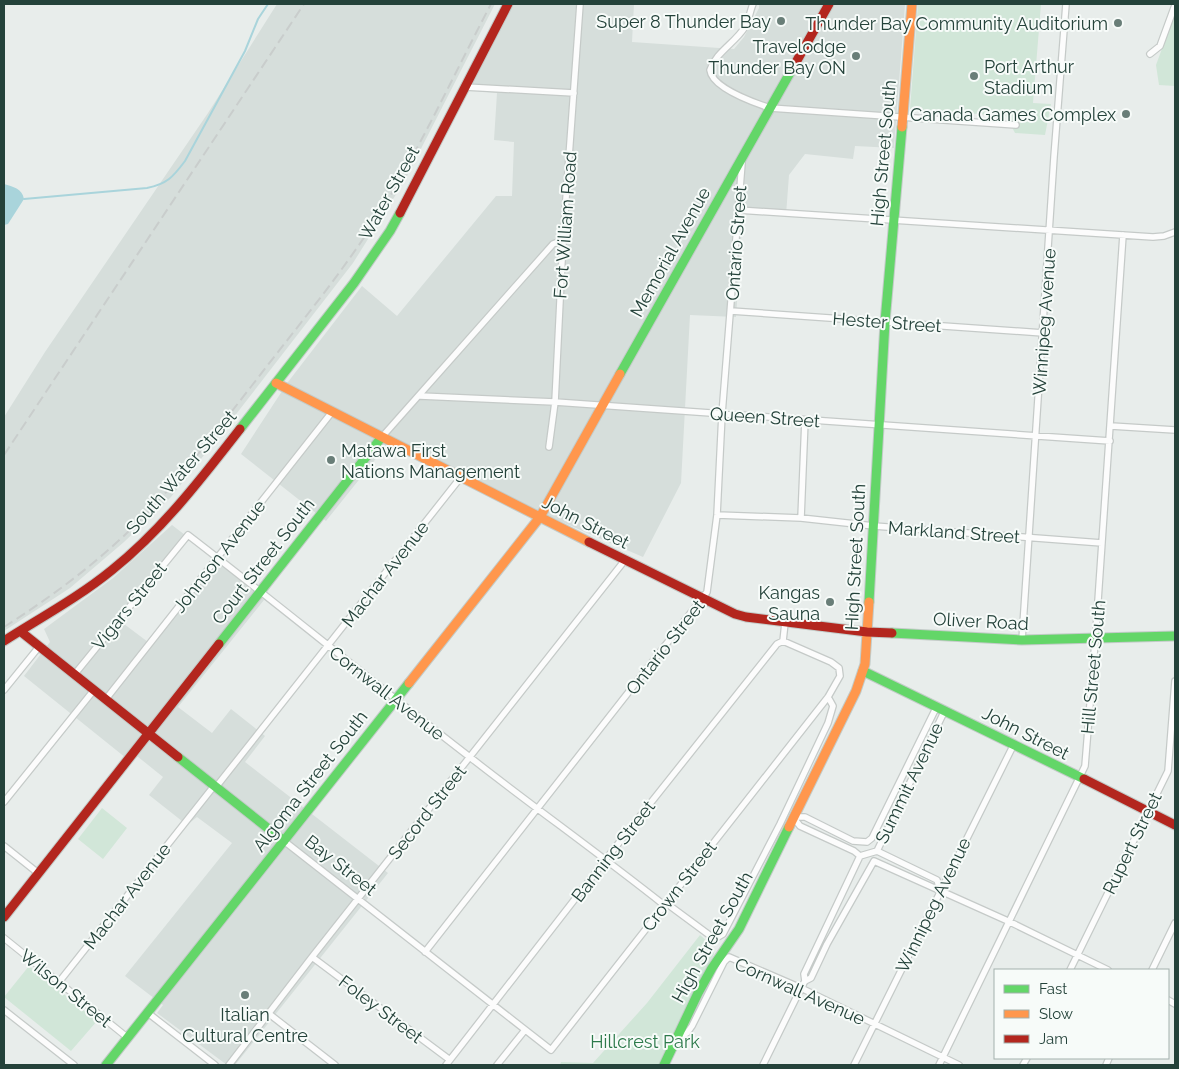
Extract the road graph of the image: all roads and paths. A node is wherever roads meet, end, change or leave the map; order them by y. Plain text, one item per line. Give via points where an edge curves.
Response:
1 (508, 4) edge
2 (580, 4) edge
3 (753, 4) edge
4 (829, 4) edge
5 (912, 4) edge
6 (1066, 4) edge
7 (1175, 5) edge
8 (1150, 54) dead end
9 (465, 87) junction
10 (574, 93) junction
11 (770, 108) junction
12 (902, 117) junction
13 (1016, 125) dead end
14 (742, 156) junction
15 (738, 210) junction
16 (893, 220) junction
17 (1050, 230) junction
18 (1175, 232) edge
19 (1123, 235) junction
20 (563, 240) junction
21 (731, 312) junction
22 (885, 322) junction
23 (1043, 333) junction
24 (276, 383) junction
25 (420, 396) junction
26 (555, 402) junction
27 (602, 406) junction
28 (332, 412) junction
29 (722, 414) junction
30 (806, 420) junction
31 (878, 426) junction
32 (1111, 426) junction
33 (1175, 430) edge
34 (1036, 436) junction
35 (381, 438) junction
36 (1110, 441) junction
37 (549, 446) dead end
38 (461, 477) junction
39 (717, 515) junction
40 (540, 517) junction
41 (802, 518) junction
42 (874, 526) junction
43 (184, 538) joint
44 (1029, 538) junction
45 (1102, 543) junction
46 (218, 557) junction
47 (625, 560) junction
48 (259, 591) junction
49 (702, 599) junction
50 (785, 623) junction
51 (20, 632) junction
52 (867, 632) junction
53 (1175, 636) edge
54 (1096, 639) junction
55 (1022, 640) junction
56 (4, 641) edge
57 (783, 641) junction
58 (328, 647) junction
59 (38, 648) junction
60 (863, 671) junction
61 (74, 675) junction
62 (1175, 681) edge
63 (4, 690) edge
64 (94, 690) junction
65 (828, 697) junction
66 (106, 699) junction
67 (396, 700) junction
68 (941, 708) junction
69 (149, 734) junction
70 (1013, 746) junction
71 (470, 758) junction
72 (1080, 778) junction
73 (215, 786) junction
74 (4, 802) edge
75 (537, 810) junction
76 (1148, 812) junction
77 (794, 817) junction
78 (1175, 825) edge
79 (284, 841) junction
80 (4, 846) edge
81 (879, 852) junction
82 (860, 856) junction
83 (606, 859) junction
84 (38, 874) junction
85 (940, 890) junction
86 (358, 898) junction
87 (665, 904) junction
88 (4, 918) edge
89 (1010, 922) junction
90 (1175, 923) edge
91 (4, 938) edge
92 (820, 940) junction
93 (827, 944) junction
94 (425, 952) junction
95 (1078, 955) junction
96 (312, 957) junction
97 (1071, 969) edge
98 (1106, 969) edge
99 (1152, 969) edge
100 (805, 981) junction
101 (59, 982) junction
102 (801, 988) junction
103 (494, 1005) junction
104 (4, 1010) edge
105 (148, 1013) junction
106 (268, 1013) junction
107 (875, 1024) junction
108 (525, 1030) junction
109 (128, 1038) junction
110 (676, 1039) junction
111 (943, 1058) junction
112 (448, 1063) edge
113 (74, 1065) edge
114 (106, 1065) edge
115 (215, 1065) edge
116 (229, 1065) edge
117 (335, 1065) edge
118 (497, 1065) edge
119 (664, 1065) edge
120 (763, 1065) edge
121 (854, 1065) edge
122 (939, 1065) edge
123 (959, 1065) edge

1 - 9 main road, Water Street
2 - 10 street, Fort William Road
3 - 11 street via 745,26 717,56 710,70 713,78 727,89
4 - 11 main road, Memorial Avenue
5 - 12 main road, High Street South
6 - 17 street, Winnipeg Avenue
7 - 8 street via 1160,46
9 - 10 street
9 - 24 main road, Water Street via 390,231
10 - 20 street, Fort William Road
11 - 12 street
11 - 14 main road, Memorial Avenue
12 - 13 street
12 - 16 main road, High Street South
14 - 15 street, Ontario Street
14 - 27 main road, Memorial Avenue
15 - 16 street
15 - 21 street, Ontario Street
16 - 17 street
16 - 22 main road, High Street South
17 - 19 street
17 - 23 street, Winnipeg Avenue
18 - 19 street via 1153,237
19 - 32 street, Hill Street South
20 - 25 street, Court Street South via 553,244
20 - 26 street, Fort William Road
21 - 22 street, Hester Street
21 - 29 street, Ontario Street
22 - 23 street, Hester Street
22 - 31 main road, High Street South
23 - 34 street, Winnipeg Avenue
24 - 28 main road, John Street
24 - 51 main road, South Water Street via 194,486 144,541 112,570
25 - 26 street, Queen Street
25 - 35 street, Court Street South
26 - 27 street, Queen Street
26 - 37 street, Fort William Road
27 - 29 street, Queen Street
27 - 40 main road, Memorial Avenue
28 - 35 main road, John Street
28 - 46 street, Johnson Avenue
29 - 30 street, Queen Street
29 - 39 street, Ontario Street
30 - 31 street, Queen Street
30 - 41 street
31 - 34 street, Queen Street
31 - 42 main road, High Street South
32 - 33 street
32 - 36 street, Hill Street South
34 - 36 street, Queen Street
34 - 44 street, Winnipeg Avenue
35 - 38 main road, John Street
35 - 48 main road, Court Street South
36 - 45 street, Hill Street South
38 - 40 main road, John Street
38 - 58 street, Machar Avenue
39 - 41 street, Markland Street
39 - 49 street, Ontario Street via 708,592
40 - 47 main road, John Street
40 - 67 main road, Algoma Street South
41 - 42 street, Markland Street
42 - 44 street, Markland Street
42 - 52 main road, High Street South
43 - 46 street, Cornwall Avenue via 188,534
43 - 61 street, Vigars Street
44 - 45 street, Markland Street
44 - 55 street, Winnipeg Avenue
45 - 54 street, Hill Street South
46 - 48 street, Cornwall Avenue
46 - 66 street, Johnson Avenue
47 - 49 main road, John Street
47 - 71 street, Secord Street
48 - 58 street, Cornwall Avenue
48 - 69 main road, Court Street South
49 - 50 main road, John Street via 735,614
49 - 75 street, Ontario Street
50 - 52 main road, Oliver Road
50 - 57 street
51 - 56 main road, South Water Street
51 - 59 main road, Bay Street
52 - 55 main road, Oliver Road
52 - 60 main road, High Street South
53 - 54 main road, Oliver Road
54 - 55 main road, Oliver Road
54 - 72 street, Hill Street South via 1085,766
57 - 65 street via 839,668 840,676
57 - 83 street, Banning Street via 777,644
58 - 67 street, Cornwall Avenue
58 - 73 street, Machar Avenue
59 - 61 main road, Bay Street
59 - 63 street
60 - 68 main road, John Street
60 - 77 main road, High Street South
61 - 64 main road, Bay Street
62 - 76 street, Rupert Street via 1168,771
64 - 66 main road, Bay Street
64 - 74 street
65 - 87 street, Crown Street
65 - 87 street, Cornwall Avenue via 833,706 828,723 723,934 712,937
66 - 69 main road, Bay Street
67 - 71 street, Cornwall Avenue
67 - 79 main road, Algoma Street South
68 - 70 main road, John Street
68 - 77 street, Summit Avenue via 867,842 853,841 805,817
68 - 81 street, Summit Avenue
69 - 73 main road, Bay Street
69 - 84 main road, Court Street South
70 - 72 main road, John Street
70 - 85 street, Winnipeg Avenue
71 - 75 street, Cornwall Avenue
71 - 86 street, Secord Street
72 - 76 main road, John Street
72 - 89 street, Hill Street South
73 - 79 main road, Bay Street
73 - 101 street, Machar Avenue
75 - 83 street, Cornwall Avenue
75 - 94 street, Ontario Street
76 - 78 main road, John Street
76 - 95 street, Rupert Street
77 - 82 street via 800,826
77 - 110 main road, High Street South via 740,930 712,968
79 - 86 street, Bay Street
79 - 105 main road, Algoma Street South
80 - 84 street
81 - 82 street
81 - 85 street via 937,880
82 - 92 street, Summit Avenue
83 - 87 street, Cornwall Avenue
83 - 103 street, Banning Street
84 - 88 main road, Court Street South
85 - 89 street
85 - 93 street, Summit Avenue via 874,861
85 - 107 street, Winnipeg Avenue
86 - 94 street, Bay Street
86 - 96 street, Secord Street
87 - 108 street, Crown Street via 551,1050
89 - 95 street
89 - 111 street, Hill Street South
90 - 99 street
91 - 101 street, Wilson Street
92 - 93 street
92 - 100 street, Summit Avenue via 804,974
93 - 100 street, Summit Avenue via 811,978
94 - 103 street, Bay Street
95 - 97 street, Rupert Street
95 - 98 street
96 - 106 street, Secord Street
96 - 112 street, Foley Street
100 - 102 street, Summit Avenue
101 - 109 street, Wilson Street
102 - 107 street, Cornwall Avenue
102 - 110 street, Cornwall Avenue via 733,958 727,959 692,1026
102 - 120 street, Summit Avenue
103 - 108 street, Bay Street
103 - 112 street, Banning Street
104 - 113 street
105 - 109 main road, Algoma Street South
105 - 115 street
106 - 116 street, Secord Street
106 - 117 street
107 - 111 street, Cornwall Avenue
107 - 121 street, Winnipeg Avenue
108 - 118 street
109 - 114 main road, Algoma Street South
110 - 119 main road, High Street South
111 - 122 street, Hill Street South
111 - 123 street, Cornwall Avenue

